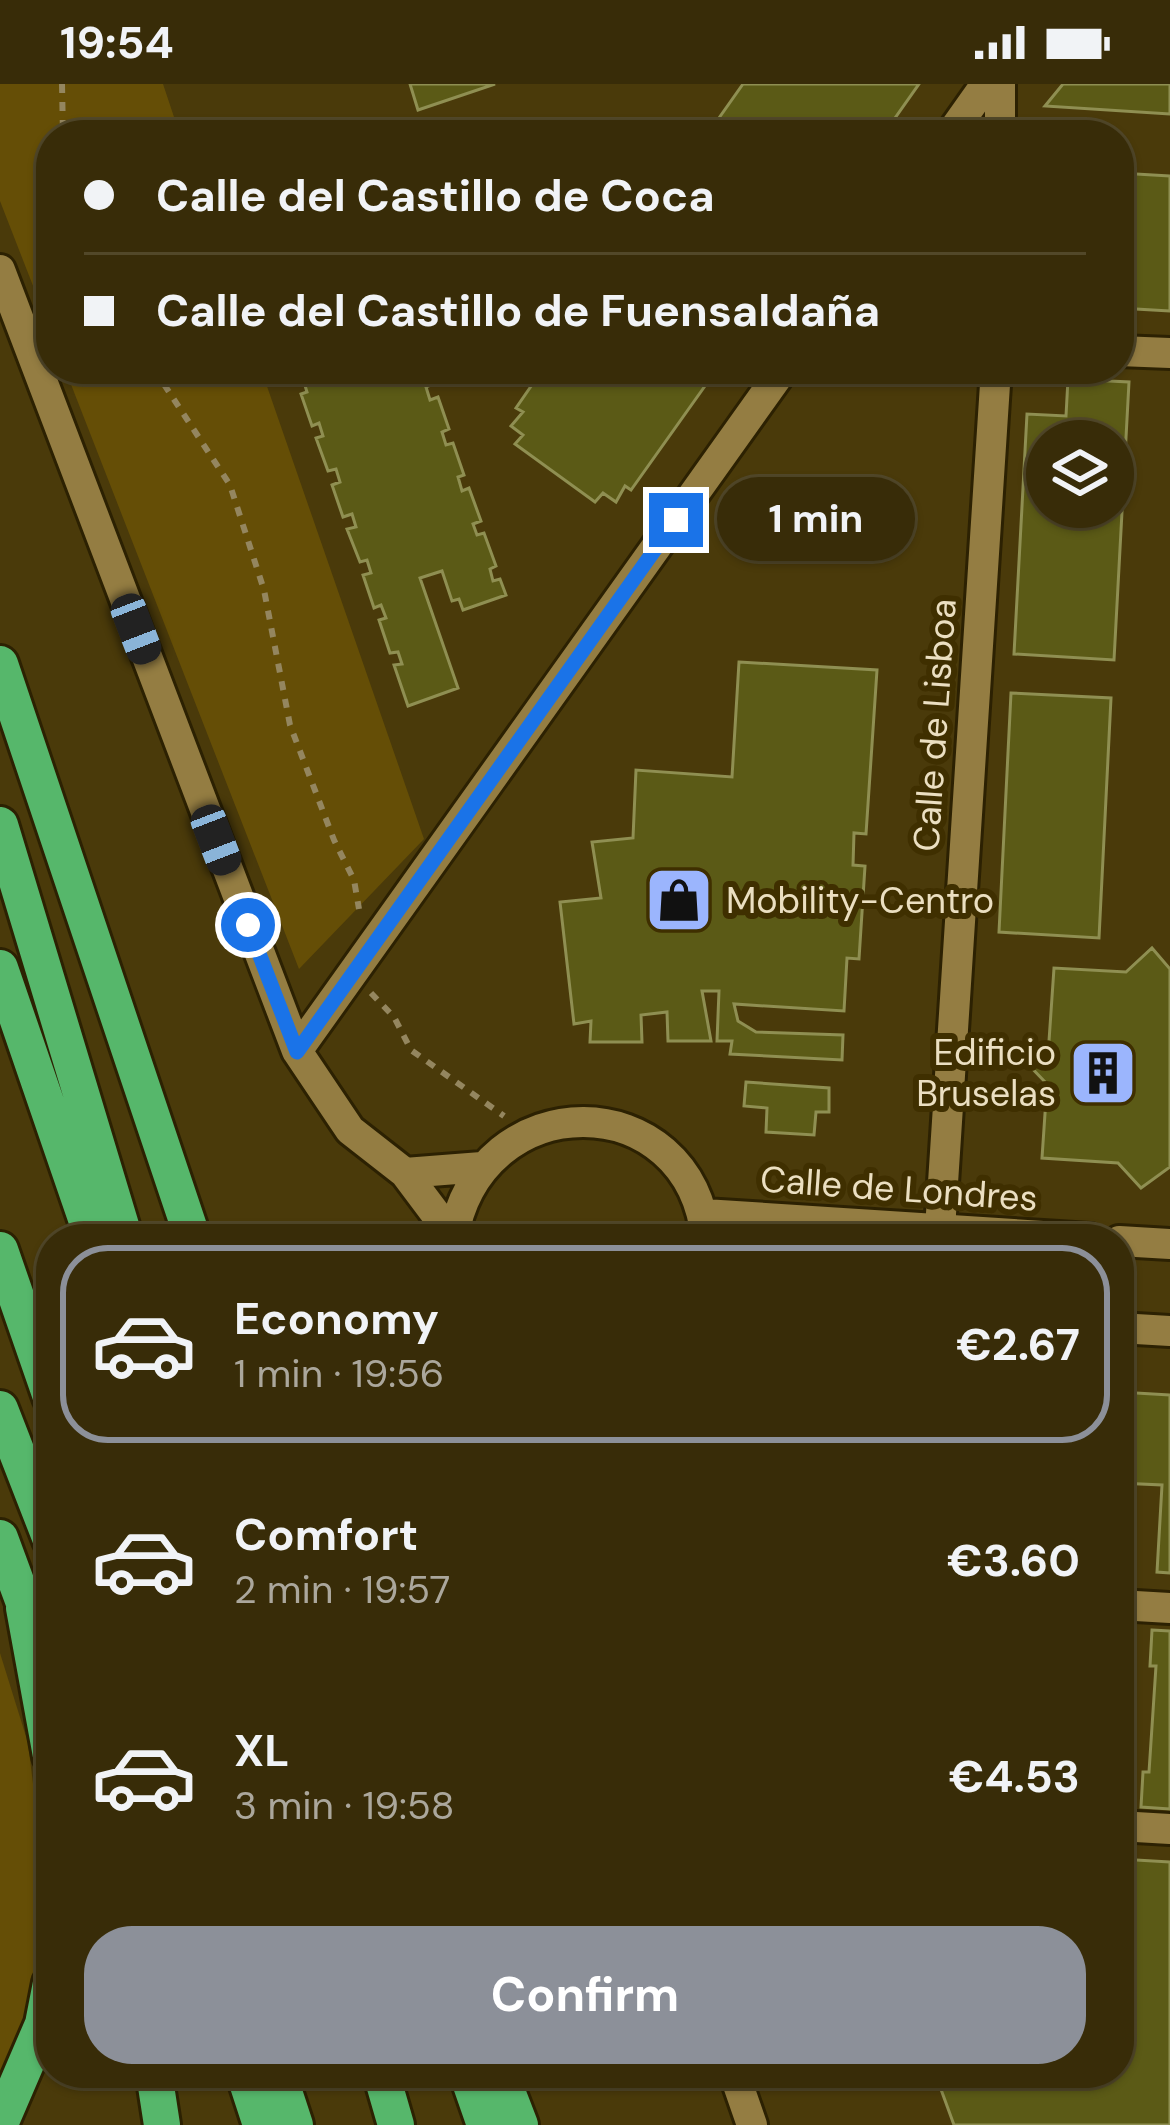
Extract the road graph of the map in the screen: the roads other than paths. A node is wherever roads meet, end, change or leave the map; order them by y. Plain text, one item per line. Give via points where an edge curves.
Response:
1 (986, 84) edge
2 (1000, 84) edge
3 (961, 120) edge
4 (1000, 120) edge
5 (0, 270) edge
6 (1134, 352) edge
7 (1170, 353) edge
8 (36, 365) edge
9 (43, 384) edge
10 (772, 384) edge
11 (996, 384) edge
12 (0, 664) edge
13 (0, 825) edge
14 (0, 968) edge
15 (297, 1052) junction
16 (482, 1167) junction
17 (404, 1173) junction
18 (89, 1224) edge
19 (120, 1224) edge
20 (189, 1224) edge
21 (442, 1224) edge
22 (456, 1224) edge
23 (704, 1224) edge
24 (940, 1224) edge
25 (1134, 1242) edge
26 (1170, 1244) edge
27 (0, 1250) edge
28 (1134, 1329) edge
29 (1170, 1331) edge
30 (36, 1354) edge
31 (0, 1409) edge
32 (36, 1501) edge
33 (0, 1538) edge
34 (1134, 1606) edge
35 (24, 1608) junction
36 (1170, 1608) edge
37 (36, 1633) edge
38 (36, 1674) edge
39 (1134, 1827) edge
40 (1170, 1829) edge
41 (36, 2040) edge
42 (156, 2088) edge
43 (249, 2088) edge
44 (283, 2088) edge
45 (385, 2088) edge
46 (472, 2088) edge
47 (506, 2088) edge
48 (739, 2088) edge
49 (0, 2124) edge
50 (162, 2125) edge
51 (261, 2125) edge
52 (296, 2125) edge
53 (396, 2125) edge
54 (485, 2125) edge
55 (520, 2125) edge
56 (752, 2125) edge

1 - 3 street
2 - 4 street
5 - 8 street
6 - 7 street
9 - 15 street
10 - 15 street
11 - 24 street, Calle de Lisboa
12 - 20 highway
13 - 19 highway
14 - 18 highway
15 - 17 street via 350,1130
16 - 17 street
16 - 22 street
16 - 23 street via 528,1133 561,1122 608,1123 650,1141 684,1173
17 - 21 street
25 - 26 street
27 - 30 highway
28 - 29 street
31 - 32 highway
33 - 35 highway
34 - 36 street
35 - 37 highway
35 - 38 highway
39 - 40 street
41 - 49 highway
42 - 50 highway
43 - 51 highway
44 - 52 highway
45 - 53 highway
46 - 54 highway
47 - 55 highway
48 - 56 street

